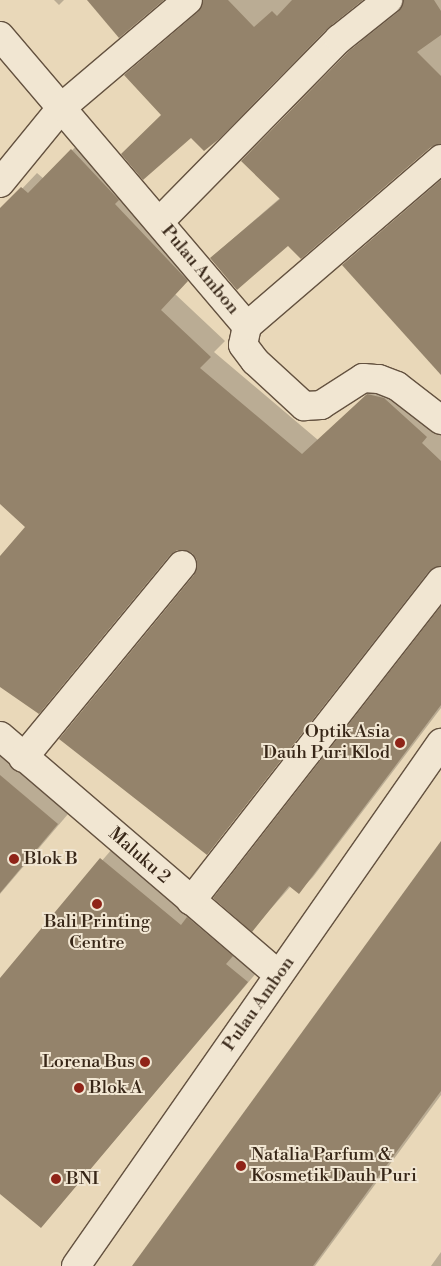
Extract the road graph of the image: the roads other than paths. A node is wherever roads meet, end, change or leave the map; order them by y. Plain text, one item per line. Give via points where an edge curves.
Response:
1 (188, 0) edge
2 (388, 0) edge
3 (0, 36) edge
4 (62, 107) junction
5 (441, 159) edge
6 (0, 183) edge
7 (159, 222) junction
8 (247, 326) junction
9 (441, 420) edge
10 (182, 565) dead end
11 (441, 581) edge
12 (0, 736) edge
13 (441, 743) edge
14 (23, 758) junction
15 (191, 901) junction
16 (279, 975) junction
17 (76, 1266) edge

1 - 4 street
2 - 7 street via 339,39
3 - 4 street, Pulau Ambon
4 - 6 street
4 - 7 street, Pulau Ambon
5 - 8 street
7 - 8 street, Pulau Ambon
8 - 9 street, Pulau Ambon via 243,345 304,406 321,405 364,378 379,379 397,386
10 - 14 street
11 - 15 street
12 - 14 street, Maluku 2
13 - 16 street, Pulau Ambon
14 - 15 street, Maluku 2
15 - 16 street, Maluku 2
16 - 17 street, Pulau Ambon

